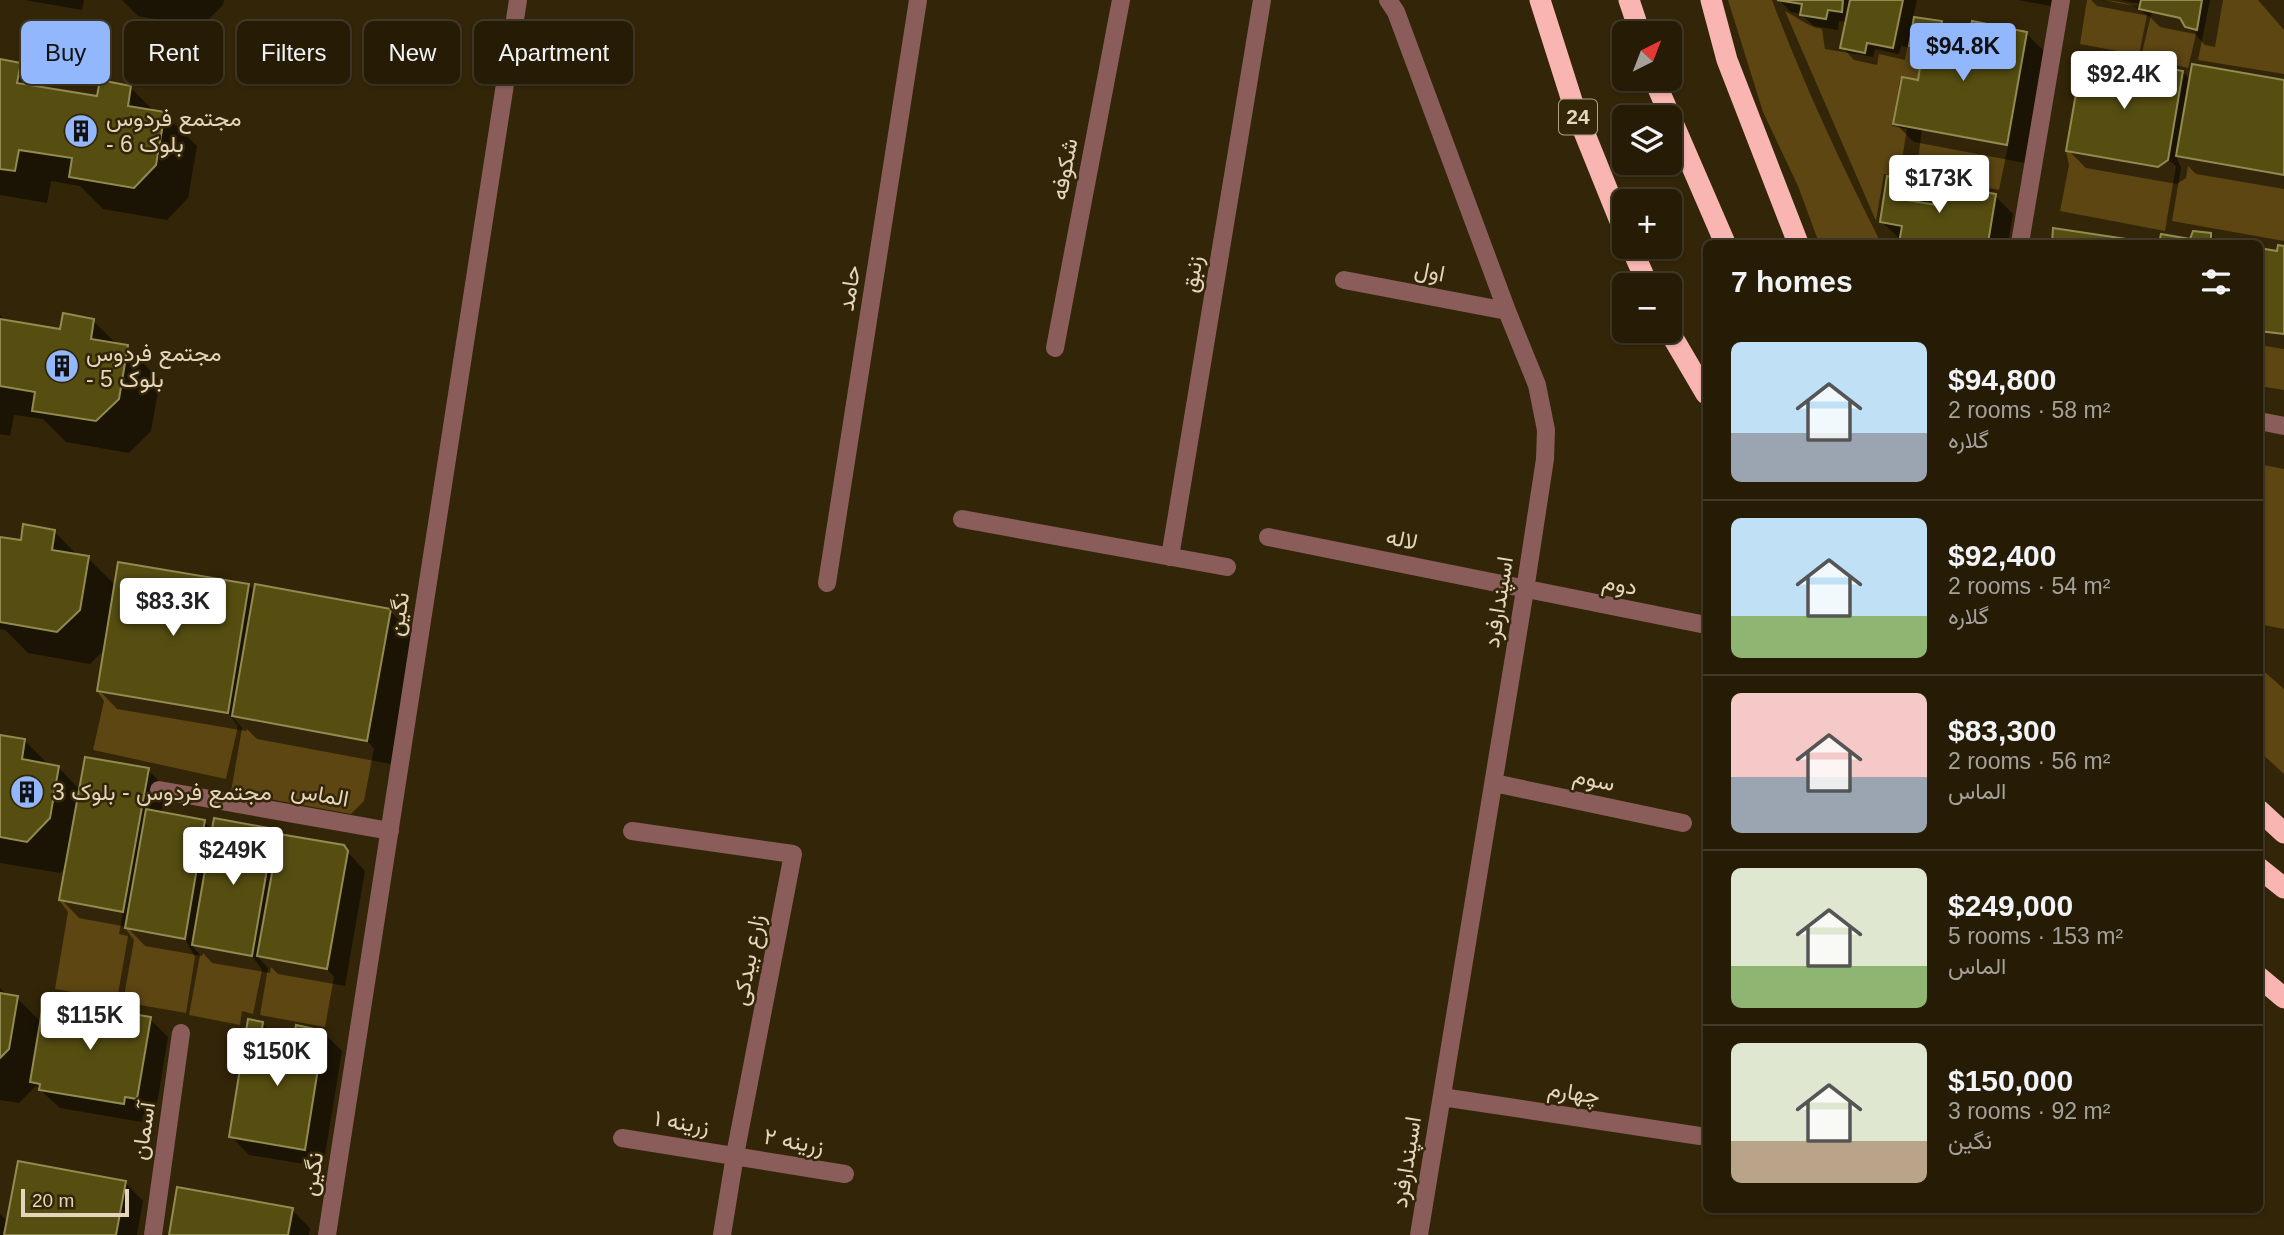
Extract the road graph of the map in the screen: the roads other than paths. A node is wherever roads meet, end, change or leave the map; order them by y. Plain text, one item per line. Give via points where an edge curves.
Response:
1 (518, 0) edge
2 (918, 0) edge
3 (1121, 0) edge
4 (1262, 0) edge
5 (1388, 0) edge
6 (1540, 0) edge
7 (1629, 0) edge
8 (1711, 0) edge
9 (2061, 0) edge
10 (1636, 21) edge
11 (1659, 91) edge
12 (1612, 201) edge
13 (1723, 240) edge
14 (1797, 240) edge
15 (2021, 240) edge
16 (1344, 280) dead end
17 (1507, 311) junction
18 (1675, 343) edge
19 (1055, 348) dead end
20 (1703, 389) edge
21 (2263, 422) edge
22 (2284, 426) edge
23 (962, 519) dead end
24 (1268, 537) dead end
25 (1170, 557) junction
26 (1227, 566) dead end
27 (827, 583) dead end
28 (1525, 590) junction
29 (1703, 624) edge
30 (1494, 783) junction
31 (159, 790) dead end
32 (2263, 814) edge
33 (1683, 823) dead end
34 (390, 831) junction
35 (632, 831) dead end
36 (2284, 833) edge
37 (2263, 871) edge
38 (2284, 888) edge
39 (2263, 980) edge
40 (2284, 998) edge
41 (181, 1033) dead end
42 (1442, 1097) junction
43 (1700, 1136) dead end
44 (622, 1138) dead end
45 (735, 1155) junction
46 (845, 1174) dead end
47 (153, 1235) edge
48 (327, 1235) edge
49 (722, 1235) edge
50 (1419, 1235) edge

1 - 34 street, نگین
2 - 27 street, حامد
3 - 19 street, شکوفه
4 - 25 street, زنبق
5 - 17 street, اسپندارفرد
6 - 12 highway, 24 via 1574,107
7 - 10 highway
8 - 14 highway via 1727,60
9 - 15 street
11 - 13 highway
16 - 17 street, اول
17 - 28 street, اسپندارفرد via 1537,385 1546,430
18 - 20 highway
21 - 22 street
23 - 25 street
24 - 28 street, لاله
25 - 26 street
28 - 29 street, دوم
28 - 30 street, اسپندارفرد
30 - 33 street, سوم
30 - 42 street, اسپندارفرد
31 - 34 street, الماس
32 - 36 highway
34 - 48 street, نگین
35 - 45 street, زارع بیدکی via 793,854
37 - 38 highway
39 - 40 highway
41 - 47 street, آسمان
42 - 43 street, چهارم
42 - 50 street, اسپندارفرد
44 - 45 street, زرینه ۱
45 - 46 street, زرینه ۲
45 - 49 street, زارع بیدکی

